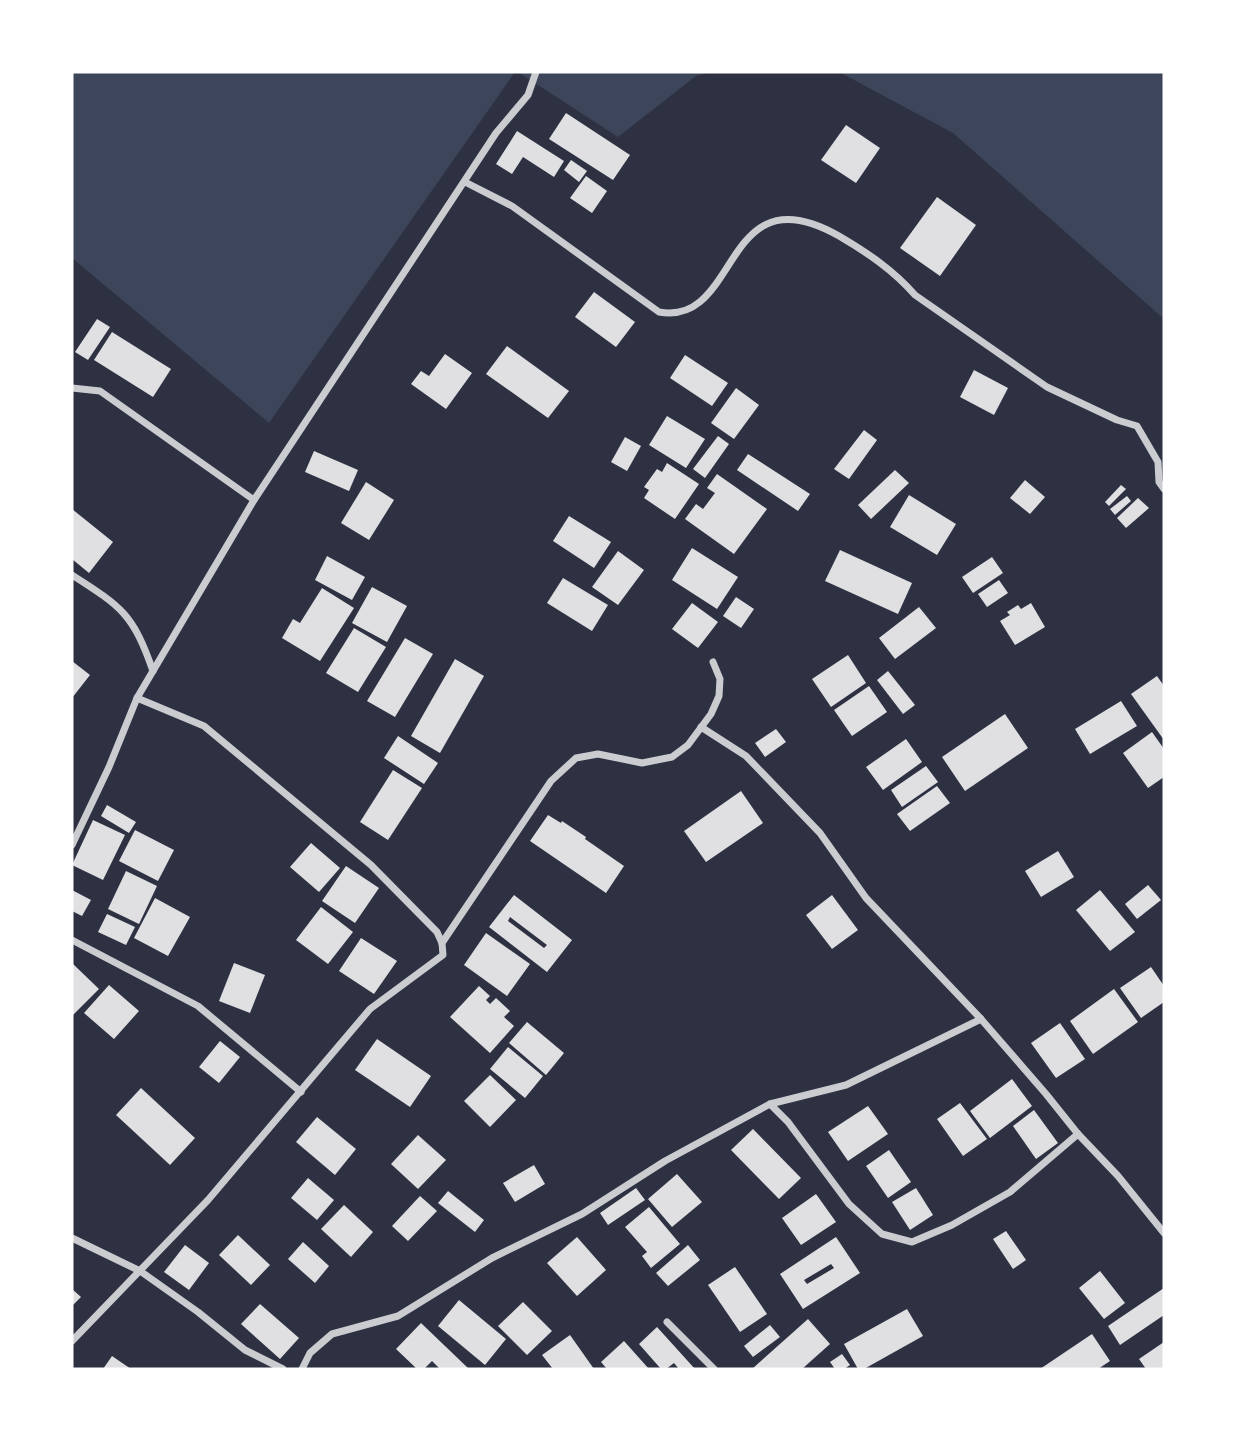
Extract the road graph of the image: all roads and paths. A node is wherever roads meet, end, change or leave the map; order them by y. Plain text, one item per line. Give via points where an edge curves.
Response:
1 (536, 72) edge
2 (465, 182) junction
3 (72, 388) edge
4 (1164, 489) edge
5 (254, 500) junction
6 (72, 575) edge
7 (713, 662) dead end
8 (153, 671) junction
9 (137, 698) junction
10 (701, 727) junction
11 (72, 845) edge
12 (72, 940) edge
13 (442, 943) junction
14 (981, 1019) junction
15 (301, 1092) junction
16 (770, 1104) junction
17 (1078, 1135) junction
18 (1164, 1233) edge
19 (72, 1238) edge
20 (140, 1271) junction
21 (667, 1322) dead end
22 (72, 1341) edge
23 (283, 1369) edge
24 (302, 1369) edge
25 (714, 1369) edge

1 - 2 street via 528,95 496,133
2 - 4 street via 512,206 659,312 674,314 690,309 710,290 761,226 794,218 821,226 870,254 915,295 1047,387 1137,426 1157,462
2 - 5 street
3 - 5 street via 100,391
5 - 8 street
6 - 8 street via 113,601 129,618
7 - 10 street via 720,679 719,696
8 - 9 street
9 - 11 street
9 - 13 street via 204,726 371,864 437,932
10 - 13 street via 672,757 642,763 598,754 576,758 551,781
10 - 14 street via 746,756 770,780 820,833 866,898
12 - 15 street via 198,1006
13 - 15 street via 443,955 370,1009
14 - 16 street via 846,1085
14 - 17 street
15 - 20 street
16 - 17 street via 849,1204 882,1234 912,1242 1010,1192
16 - 24 street via 665,1161 583,1214 492,1258 398,1316 332,1335 310,1353
17 - 18 street
19 - 20 street
20 - 22 street
20 - 23 street via 245,1350
21 - 25 street

